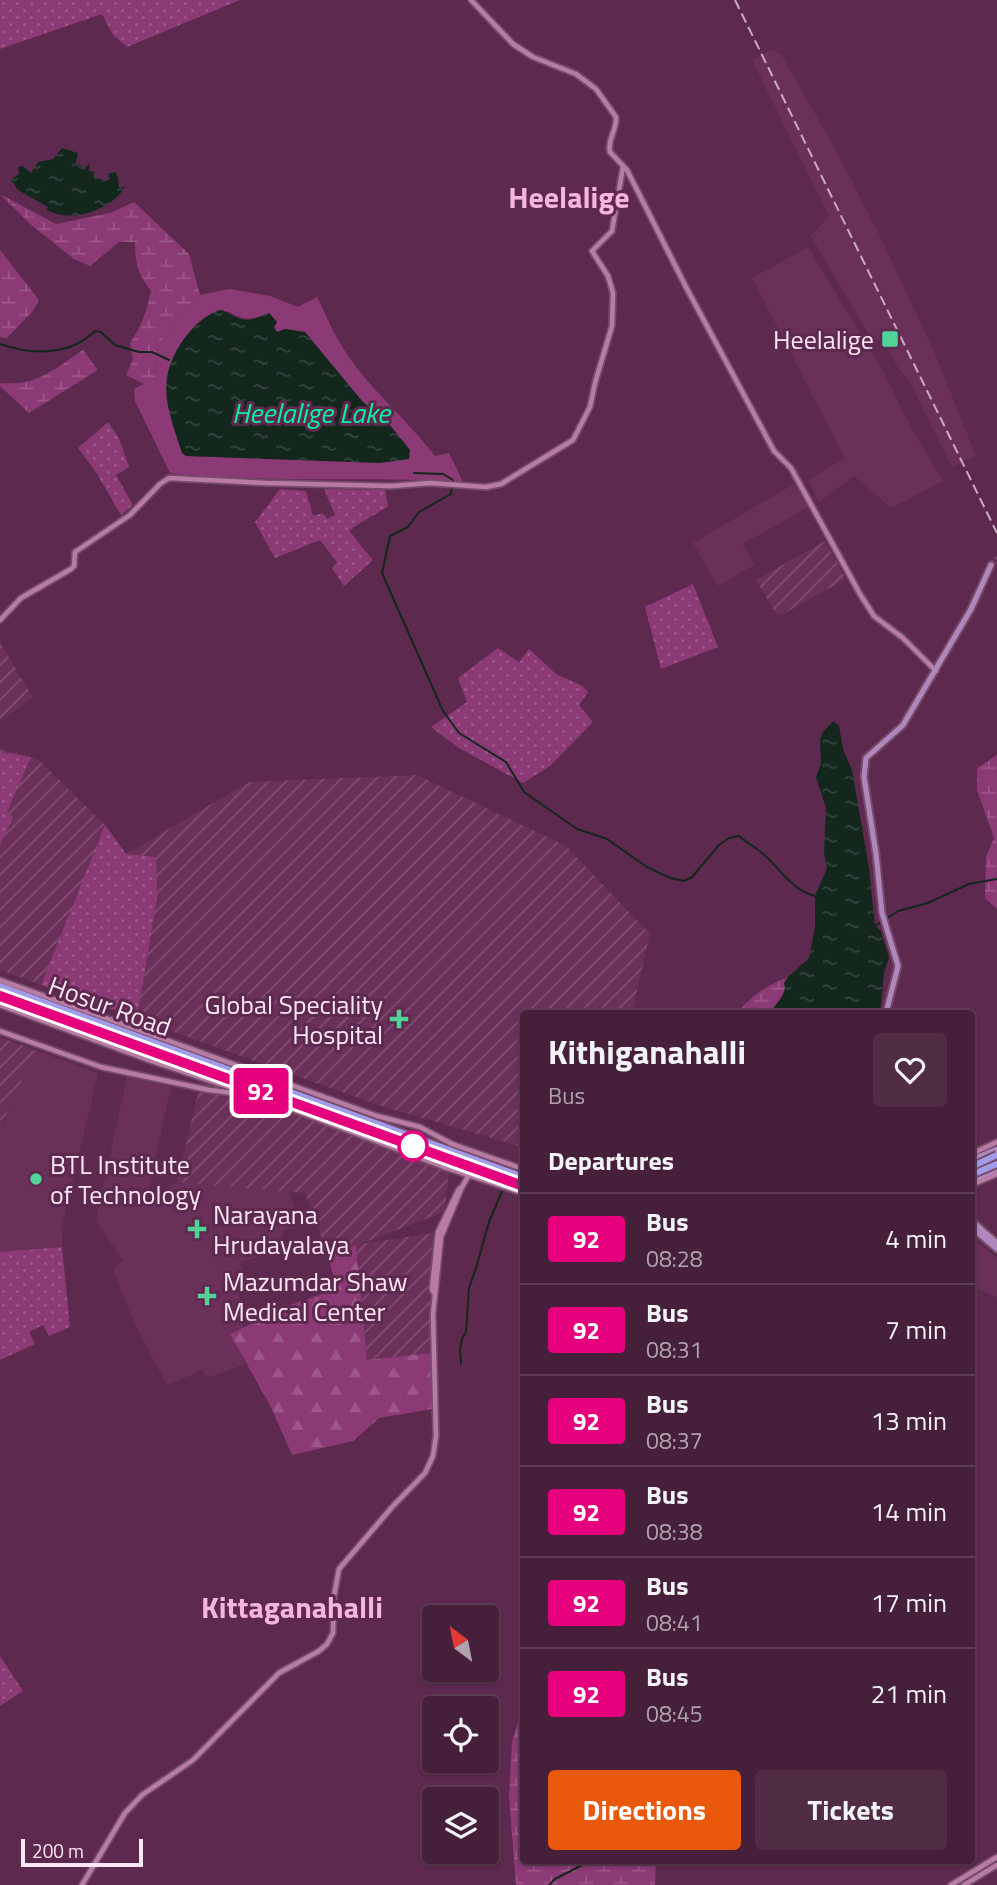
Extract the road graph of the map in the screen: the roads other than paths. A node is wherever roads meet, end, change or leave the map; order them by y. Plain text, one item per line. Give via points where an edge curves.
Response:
1 (471, 0) edge
2 (623, 167) junction
3 (991, 565) dead end
4 (0, 620) edge
5 (936, 672) junction
6 (0, 980) edge
7 (0, 986) edge
8 (0, 996) edge
9 (0, 1005) edge
10 (887, 1010) edge
11 (0, 1031) edge
12 (97, 1036) junction
13 (246, 1094) junction
14 (997, 1142) edge
15 (997, 1149) edge
16 (997, 1155) edge
17 (975, 1157) edge
18 (975, 1157) edge
19 (975, 1161) edge
20 (975, 1165) edge
21 (473, 1168) junction
22 (520, 1168) edge
23 (997, 1169) edge
24 (469, 1175) junction
25 (984, 1175) junction
26 (520, 1176) edge
27 (975, 1178) edge
28 (975, 1178) edge
29 (520, 1185) edge
30 (520, 1192) edge
31 (975, 1224) edge
32 (975, 1230) edge
33 (997, 1243) edge
34 (997, 1249) edge
35 (997, 1857) edge
36 (997, 1865) edge
37 (82, 1885) edge
38 (951, 1885) edge
39 (964, 1885) edge

1 - 2 street via 513,44 576,74 596,89 616,117 608,146
2 - 4 street via 612,231 592,251 608,276 612,326 590,407 573,440 493,486 169,478 130,515 75,552 71,569 21,598
2 - 5 street via 774,451 791,468 860,594 874,616
3 - 5 main road
5 - 10 main road via 903,725 866,758 864,778 884,920 898,966
6 - 22 street via 377,1116 420,1127 452,1144
7 - 26 highway, Hosur Road
8 - 12 highway, Hosur Road
9 - 12 street
11 - 13 street via 101,1067
12 - 13 street
12 - 21 highway, Hosur Road
13 - 24 street
14 - 17 street
15 - 18 main road
16 - 20 highway, bridge
19 - 25 main road
21 - 24 street
21 - 29 highway, Hosur Road
23 - 25 main road
23 - 28 highway, bridge
24 - 30 street
24 - 37 street via 442,1231 433,1314 436,1436 425,1473 339,1569 330,1639 319,1651 279,1673 193,1760 142,1795 125,1813
25 - 27 main road
31 - 33 main road
32 - 34 main road
35 - 38 street
36 - 39 street

